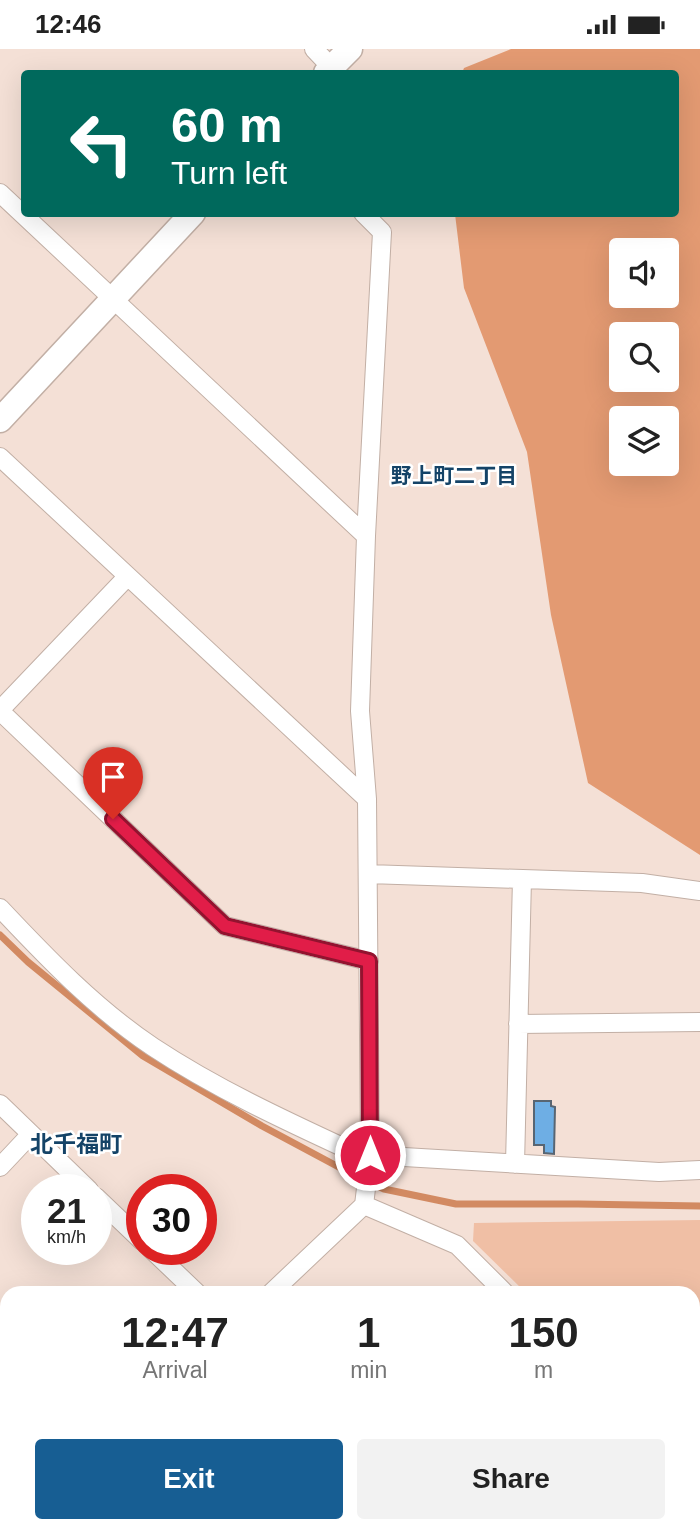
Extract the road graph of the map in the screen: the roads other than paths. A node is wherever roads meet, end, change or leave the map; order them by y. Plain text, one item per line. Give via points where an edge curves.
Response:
1 (314, 49) edge
2 (350, 49) edge
3 (328, 70) edge
4 (330, 70) edge
5 (0, 193) edge
6 (21, 213) edge
7 (26, 217) edge
8 (189, 217) edge
9 (367, 217) edge
10 (113, 299) junction
11 (0, 420) edge
12 (0, 457) edge
13 (366, 536) junction
14 (127, 577) junction
15 (0, 711) edge
16 (367, 799) junction
17 (368, 874) junction
18 (522, 879) junction
19 (700, 891) edge
20 (0, 908) edge
21 (369, 961) junction
22 (700, 1022) edge
23 (518, 1024) junction
24 (0, 1104) edge
25 (31, 1134) junction
26 (370, 1155) junction
27 (515, 1164) junction
28 (0, 1167) edge
29 (700, 1170) edge
30 (72, 1174) edge
31 (364, 1205) junction
32 (112, 1212) edge
33 (126, 1226) edge
34 (168, 1265) edge
35 (190, 1286) edge
36 (278, 1286) edge
37 (498, 1286) edge

1 - 3 street
2 - 4 street
5 - 6 street
7 - 10 street
8 - 10 street
9 - 13 street via 382,232
10 - 11 street
10 - 13 street
12 - 14 street
13 - 16 street via 360,711
14 - 15 street
14 - 16 street
15 - 21 street via 225,926
16 - 17 street
17 - 18 street
17 - 21 street
18 - 19 street via 642,883
18 - 23 street
20 - 26 street via 94,1001 153,1047 221,1087
21 - 26 street
22 - 23 street
23 - 27 street
24 - 25 street
25 - 28 street
25 - 30 street
26 - 27 street
26 - 31 street
27 - 29 street
31 - 36 street
31 - 37 street via 457,1245
32 - 33 street
34 - 35 street

